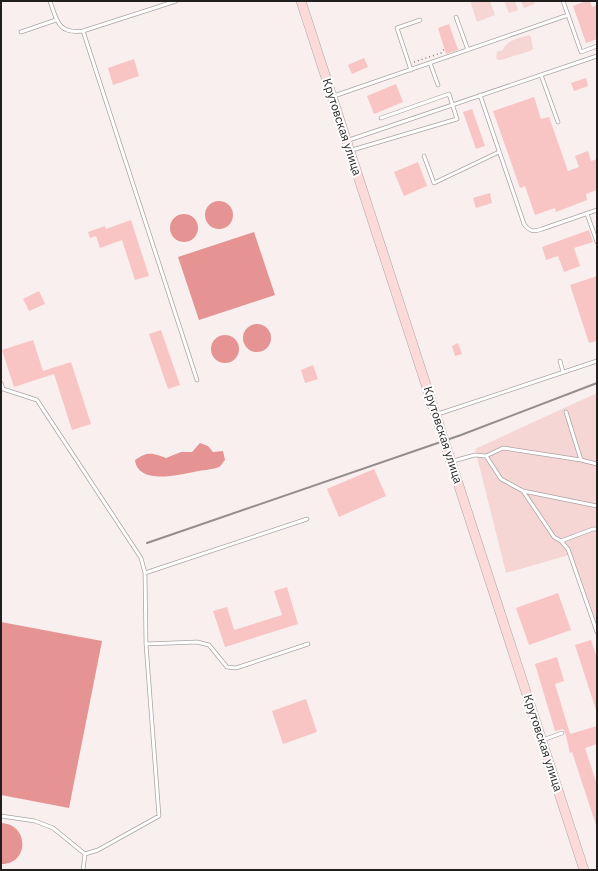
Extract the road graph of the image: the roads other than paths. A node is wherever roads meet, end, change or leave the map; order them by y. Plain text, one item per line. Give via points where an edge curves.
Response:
1 (50, 1) edge
2 (176, 1) edge
3 (301, 1) edge
4 (563, 1) edge
5 (568, 16) junction
6 (456, 17) dead end
7 (56, 20) junction
8 (420, 20) dead end
9 (83, 31) junction
10 (21, 32) dead end
11 (597, 46) edge
12 (468, 50) junction
13 (597, 56) edge
14 (430, 63) junction
15 (411, 70) junction
16 (541, 75) junction
17 (438, 85) dead end
18 (480, 95) junction
19 (332, 97) junction
20 (452, 105) junction
21 (381, 118) dead end
22 (558, 122) dead end
23 (347, 141) junction
24 (350, 150) junction
25 (499, 152) junction
26 (424, 156) dead end
27 (597, 210) edge
28 (587, 214) junction
29 (597, 242) edge
30 (560, 361) dead end
31 (597, 361) edge
32 (563, 372) junction
33 (197, 380) dead end
34 (1, 383) edge
35 (566, 412) dead end
36 (436, 415) junction
37 (486, 456) junction
38 (581, 460) junction
39 (451, 462) junction
40 (597, 464) edge
41 (523, 491) junction
42 (597, 506) edge
43 (307, 519) dead end
44 (597, 529) edge
45 (561, 541) junction
46 (145, 572) junction
47 (597, 632) edge
48 (146, 644) junction
49 (308, 644) dead end
50 (562, 733) dead end
51 (542, 740) junction
52 (1, 816) edge
53 (85, 854) junction
54 (83, 870) edge
55 (584, 870) edge

1 - 7 lane
2 - 9 lane
3 - 19 street, Крутовская улица
4 - 5 lane
5 - 11 lane via 581,52
5 - 12 lane
6 - 12 lane
7 - 9 lane via 71,32
7 - 10 lane
8 - 15 lane via 397,28
9 - 33 lane
12 - 14 lane
13 - 16 lane
14 - 15 lane
14 - 17 lane
15 - 19 lane
16 - 18 lane
16 - 22 lane
18 - 20 lane
18 - 25 lane
19 - 23 street, Крутовская улица
20 - 21 lane via 448,94
20 - 23 lane
20 - 24 lane via 457,119
23 - 24 street, Крутовская улица
24 - 36 street, Крутовская улица
25 - 26 lane via 434,182
25 - 28 lane via 528,230 542,229
27 - 28 lane
28 - 29 lane
30 - 32 lane
31 - 32 lane
32 - 36 lane
34 - 46 lane via 3,389 37,400 142,558
35 - 38 lane
36 - 39 street, Крутовская улица
37 - 38 lane via 503,448
37 - 39 lane via 475,455
37 - 41 lane via 501,479
38 - 40 lane
39 - 51 street, Крутовская улица
41 - 42 lane
41 - 45 lane via 554,537
43 - 46 lane
44 - 45 lane
45 - 47 lane via 568,549
46 - 48 lane
48 - 49 lane via 197,642 209,646 227,667 236,668
48 - 53 lane via 158,816 98,850
50 - 51 lane
51 - 55 street, Крутовская улица
52 - 53 lane via 35,821 53,828
53 - 54 lane

